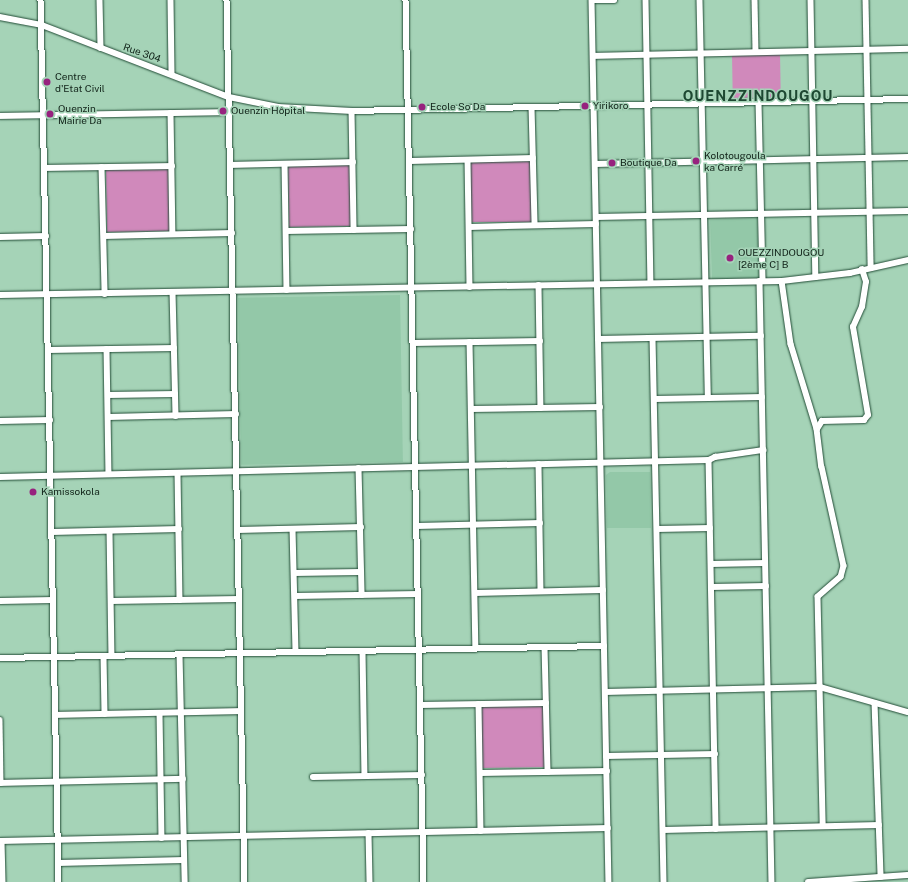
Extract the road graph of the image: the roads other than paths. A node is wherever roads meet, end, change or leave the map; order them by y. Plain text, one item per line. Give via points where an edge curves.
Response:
1 (41, 0) edge
2 (100, 0) edge
3 (171, 0) edge
4 (228, 0) edge
5 (406, 0) edge
6 (592, 0) edge
7 (614, 0) edge
8 (646, 0) edge
9 (700, 0) edge
10 (755, 0) edge
11 (811, 0) edge
12 (866, 0) edge
13 (0, 17) edge
14 (42, 25) junction
15 (101, 48) junction
16 (908, 49) edge
17 (867, 50) junction
18 (812, 51) junction
19 (756, 52) junction
20 (702, 53) junction
21 (647, 54) junction
22 (593, 56) junction
23 (172, 73) junction
24 (229, 97) junction
25 (908, 99) edge
26 (868, 100) junction
27 (813, 101) junction
28 (759, 102) junction
29 (702, 103) junction
30 (648, 104) junction
31 (594, 106) junction
32 (532, 107) junction
33 (409, 109) junction
34 (352, 111) junction
35 (230, 112) junction
36 (171, 113) junction
37 (44, 115) junction
38 (0, 116) edge
39 (908, 157) edge
40 (533, 158) junction
41 (869, 158) junction
42 (814, 159) junction
43 (468, 160) junction
44 (760, 160) junction
45 (410, 161) junction
46 (353, 162) junction
47 (704, 162) junction
48 (649, 163) junction
49 (285, 164) junction
50 (595, 164) junction
51 (231, 165) junction
52 (172, 166) junction
53 (102, 167) junction
54 (45, 168) junction
55 (870, 211) junction
56 (908, 211) edge
57 (815, 212) junction
58 (761, 214) junction
59 (705, 215) junction
60 (650, 216) junction
61 (596, 217) junction
62 (596, 224) junction
63 (534, 225) junction
64 (469, 227) junction
65 (411, 229) junction
66 (354, 230) junction
67 (286, 231) junction
68 (232, 233) junction
69 (173, 234) junction
70 (46, 236) junction
71 (104, 236) junction
72 (0, 237) edge
73 (908, 260) edge
74 (871, 268) junction
75 (862, 270) junction
76 (816, 277) junction
77 (761, 281) junction
78 (782, 281) junction
79 (706, 282) junction
80 (651, 283) junction
81 (597, 284) junction
82 (539, 285) junction
83 (470, 287) junction
84 (412, 288) junction
85 (287, 290) junction
86 (233, 291) junction
87 (173, 292) junction
88 (47, 294) junction
89 (105, 294) junction
90 (0, 295) edge
91 (761, 336) junction
92 (707, 337) junction
93 (653, 338) junction
94 (598, 339) junction
95 (540, 340) junction
96 (470, 342) junction
97 (413, 343) junction
98 (174, 348) junction
99 (107, 349) junction
100 (48, 350) junction
101 (175, 394) junction
102 (108, 395) junction
103 (762, 397) junction
104 (708, 398) junction
105 (655, 399) junction
106 (600, 407) junction
107 (541, 408) junction
108 (472, 410) junction
109 (236, 414) junction
110 (176, 416) junction
111 (108, 417) junction
112 (50, 420) junction
113 (0, 421) edge
114 (817, 429) junction
115 (763, 450) junction
116 (709, 460) junction
117 (656, 462) junction
118 (601, 463) junction
119 (539, 464) junction
120 (473, 466) junction
121 (416, 467) junction
122 (360, 468) junction
123 (237, 471) junction
124 (178, 473) junction
125 (109, 474) junction
126 (51, 476) junction
127 (0, 477) edge
128 (540, 523) junction
129 (474, 524) junction
130 (417, 526) junction
131 (361, 527) junction
132 (293, 528) junction
133 (710, 528) junction
134 (179, 529) junction
135 (657, 529) junction
136 (238, 530) junction
137 (110, 531) junction
138 (52, 532) junction
139 (765, 563) junction
140 (711, 564) junction
141 (362, 572) junction
142 (294, 573) junction
143 (766, 586) junction
144 (711, 587) junction
145 (603, 590) junction
146 (541, 591) junction
147 (475, 592) junction
148 (418, 594) junction
149 (362, 595) junction
150 (295, 596) junction
151 (239, 599) junction
152 (53, 600) junction
153 (180, 600) junction
154 (0, 601) edge
155 (111, 601) junction
156 (604, 646) junction
157 (545, 647) junction
158 (476, 648) junction
159 (419, 649) junction
160 (363, 651) junction
161 (296, 652) junction
162 (240, 653) junction
163 (180, 654) junction
164 (104, 656) junction
165 (112, 656) junction
166 (54, 657) junction
167 (0, 658) edge
168 (820, 687) junction
169 (768, 688) junction
170 (713, 690) junction
171 (660, 691) junction
172 (605, 692) junction
173 (546, 703) junction
174 (875, 703) junction
175 (479, 704) junction
176 (420, 706) junction
177 (241, 711) junction
178 (181, 712) junction
179 (908, 712) edge
180 (160, 713) junction
181 (105, 714) junction
182 (55, 715) junction
183 (0, 720) edge
184 (715, 754) junction
185 (662, 755) junction
186 (606, 756) junction
187 (607, 771) junction
188 (548, 772) junction
189 (480, 773) junction
190 (422, 775) junction
191 (365, 776) junction
192 (313, 777) dead end
193 (183, 779) junction
194 (161, 780) junction
195 (57, 782) junction
196 (1, 783) edge
197 (879, 825) junction
198 (823, 826) junction
199 (770, 827) junction
200 (608, 828) junction
201 (716, 828) junction
202 (663, 830) junction
203 (481, 831) junction
204 (423, 832) junction
205 (369, 833) junction
206 (244, 836) junction
207 (184, 837) junction
208 (162, 838) junction
209 (58, 840) junction
210 (1, 841) edge
211 (184, 860) junction
212 (58, 863) junction
213 (908, 875) edge
214 (881, 877) junction
215 (3, 882) edge
216 (59, 882) edge
217 (185, 882) edge
218 (245, 882) edge
219 (370, 882) edge
220 (424, 882) edge
221 (609, 882) edge
222 (664, 882) edge
223 (772, 882) edge
224 (808, 882) edge

1 - 14 street
2 - 15 street
3 - 23 street
4 - 24 street
5 - 33 street
6 - 7 street
6 - 22 street
8 - 21 street
9 - 20 street
10 - 19 street
11 - 18 street
12 - 17 street
13 - 14 street, Rue 304
14 - 15 street, Rue 304
14 - 37 street
15 - 23 street, Rue 304
16 - 17 street
17 - 18 street
17 - 26 street
18 - 19 street
18 - 27 street
19 - 20 street
20 - 21 street
20 - 29 street
21 - 22 street
21 - 30 street
22 - 31 street
23 - 24 street, Rue 304
24 - 34 street, Rue 304 via 278,108
24 - 35 street
25 - 26 street, Rue 304
26 - 27 street, Rue 304
26 - 41 street
27 - 28 street, Rue 304
27 - 42 street
28 - 29 street, Rue 304
28 - 44 street
29 - 30 street, Rue 304
29 - 47 street
30 - 31 street, Rue 304
30 - 48 street
31 - 32 street, Rue 304
31 - 50 street
32 - 33 street, Rue 304
32 - 40 street
33 - 34 street, Rue 304
33 - 45 street
34 - 46 street
35 - 36 street
35 - 51 street
36 - 37 street
36 - 52 street
37 - 38 street
37 - 54 street
39 - 41 street
40 - 43 street
40 - 63 street
41 - 42 street
41 - 55 street
42 - 44 street
42 - 57 street
43 - 45 street
43 - 64 street
44 - 47 street
44 - 58 street
45 - 65 street
46 - 49 street
46 - 66 street
47 - 48 street
47 - 59 street
48 - 50 street
48 - 60 street
49 - 51 street
49 - 67 street
50 - 61 street
51 - 68 street
52 - 53 street
52 - 69 street
53 - 54 street
53 - 71 street
54 - 70 street
55 - 56 street
55 - 57 street
55 - 74 street
57 - 58 street
57 - 76 street
58 - 59 street
58 - 77 street
59 - 60 street
59 - 79 street
60 - 61 street
60 - 80 street
61 - 62 street
62 - 63 street
62 - 81 street
63 - 64 street
64 - 83 street
65 - 66 street
65 - 84 street
66 - 67 street
67 - 85 street
68 - 69 street
68 - 86 street
69 - 71 street
70 - 72 street
70 - 88 street
71 - 89 street
73 - 74 street
74 - 75 street
75 - 76 street
75 - 114 street via 866,282 862,307 854,326 868,415 864,420 822,421
76 - 78 street
77 - 78 street
77 - 79 street
77 - 91 street
78 - 114 street via 791,344
79 - 80 street
79 - 92 street
80 - 81 street
81 - 82 street
81 - 94 street
82 - 83 street
82 - 95 street
83 - 84 street
84 - 85 street
84 - 97 street
85 - 86 street
86 - 87 street
86 - 109 street
87 - 89 street
87 - 98 street
88 - 89 street
88 - 90 street
88 - 100 street
91 - 92 street
91 - 103 street
92 - 93 street
92 - 104 street
93 - 94 street
93 - 105 street
94 - 106 street
95 - 96 street
95 - 107 street
96 - 97 street
96 - 108 street
97 - 121 street
98 - 99 street
98 - 101 street
99 - 100 street
99 - 102 street
100 - 112 street
101 - 102 street
101 - 110 street
102 - 111 street
103 - 104 street
103 - 115 street
104 - 105 street
105 - 117 street
106 - 107 street
106 - 118 street
107 - 108 street
108 - 120 street
109 - 110 street
109 - 123 street
110 - 111 street
111 - 125 street
112 - 113 street
112 - 126 street
114 - 168 street via 822,467 844,566 841,577 818,597
115 - 116 street
115 - 139 street
116 - 117 street
116 - 133 street
117 - 118 street
117 - 135 street
118 - 119 street
118 - 145 street
119 - 120 street
119 - 128 street
120 - 121 street
120 - 129 street
121 - 122 street
121 - 130 street
122 - 123 street
122 - 131 street
123 - 124 street
123 - 136 street
124 - 125 street
124 - 134 street
125 - 126 street
126 - 127 street
126 - 138 street
128 - 129 street
128 - 146 street
129 - 130 street
129 - 147 street
130 - 148 street
131 - 132 street
131 - 141 street
132 - 136 street
132 - 142 street
133 - 135 street
133 - 140 street
134 - 137 street
134 - 153 street
135 - 171 street
136 - 151 street
137 - 138 street
137 - 155 street
138 - 152 street
139 - 140 street
139 - 143 street
140 - 144 street
141 - 142 street
141 - 149 street
142 - 150 street
143 - 144 street
143 - 169 street
144 - 170 street
145 - 146 street
145 - 156 street
146 - 147 street
147 - 158 street
148 - 149 street
148 - 159 street
149 - 150 street
150 - 161 street
151 - 153 street
151 - 162 street
152 - 154 street
152 - 166 street
153 - 155 street
155 - 165 street
156 - 157 street
156 - 172 street
157 - 158 street
157 - 173 street
158 - 159 street
159 - 160 street
159 - 176 street
160 - 161 street
160 - 191 street
161 - 162 street
162 - 163 street
162 - 177 street
163 - 165 street
163 - 178 street
164 - 165 street
164 - 166 street
164 - 181 street
166 - 167 street
166 - 182 street
168 - 169 street
168 - 174 street
168 - 198 street
169 - 170 street
169 - 199 street
170 - 171 street
170 - 184 street
171 - 172 street
171 - 185 street
172 - 186 street
173 - 175 street
173 - 188 street
174 - 179 street
174 - 197 street
175 - 176 street
175 - 189 street
176 - 190 street
177 - 178 street
177 - 206 street
178 - 180 street
178 - 193 street
180 - 181 street
180 - 194 street
181 - 182 street
182 - 195 street
183 - 196 street
184 - 185 street
184 - 201 street
185 - 186 street
185 - 202 street
186 - 187 street
187 - 188 street
187 - 200 street
188 - 189 street
189 - 203 street
190 - 191 street
190 - 204 street
191 - 192 street
193 - 194 street
193 - 207 street
194 - 195 street
194 - 208 street
195 - 196 street
195 - 209 street
197 - 198 street
197 - 214 street
198 - 199 street
199 - 201 street
199 - 223 street
200 - 203 street
200 - 221 street
201 - 202 street
202 - 222 street
203 - 204 street
204 - 205 street
204 - 220 street
205 - 206 street
205 - 219 street
206 - 207 street
206 - 218 street
207 - 208 street
207 - 211 street
208 - 209 street
209 - 210 street
209 - 212 street
210 - 215 street
211 - 212 street
211 - 217 street
212 - 216 street
213 - 214 street
214 - 224 street

